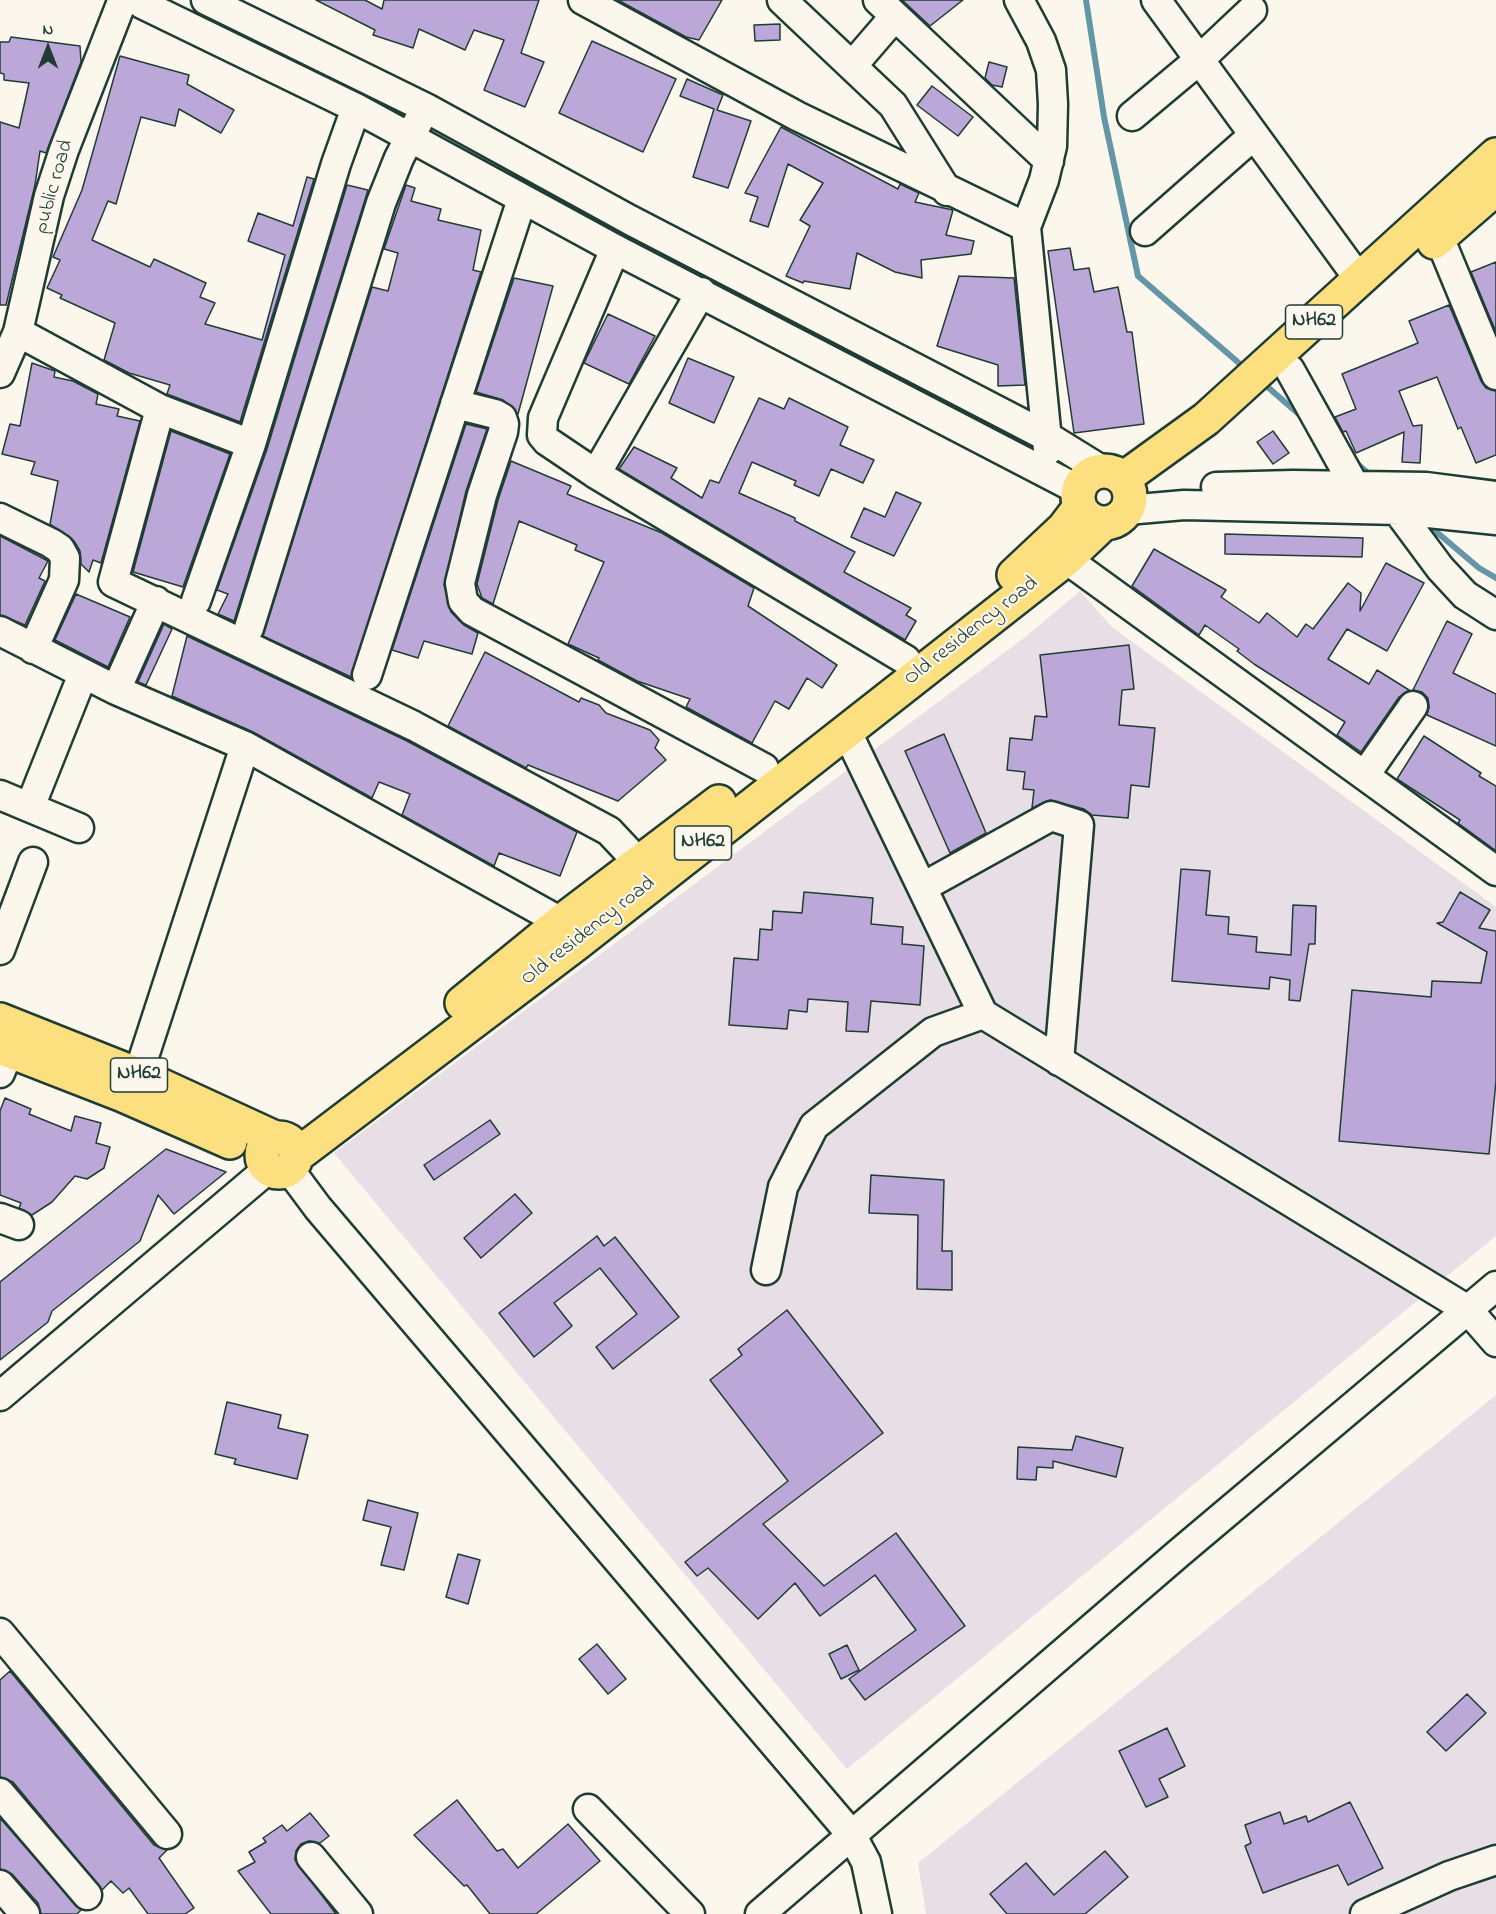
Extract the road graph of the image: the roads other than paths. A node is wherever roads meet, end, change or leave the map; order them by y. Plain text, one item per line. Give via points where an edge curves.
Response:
1 (206, 0) edge
2 (583, 0) edge
3 (782, 0) edge
4 (1019, 0) edge
5 (1156, 0) edge
6 (132, 2) edge
7 (1252, 10) dead end
8 (887, 13) edge
9 (1198, 60) junction
10 (856, 61) junction
11 (357, 108) junction
12 (426, 108) junction
13 (1132, 116) dead end
14 (1254, 135) junction
15 (409, 137) junction
16 (1496, 155) edge
17 (1047, 171) junction
18 (1496, 188) edge
19 (947, 191) junction
20 (522, 199) junction
21 (1027, 222) junction
22 (1145, 231) dead end
23 (1439, 237) junction
24 (615, 249) junction
25 (1359, 279) junction
26 (701, 292) junction
27 (18, 332) junction
28 (1290, 370) junction
29 (0, 373) edge
30 (1496, 375) edge
31 (455, 404) junction
32 (160, 409) junction
33 (1047, 437) junction
34 (251, 444) junction
35 (596, 474) junction
36 (1050, 477) junction
37 (1109, 495) junction
38 (1496, 496) edge
39 (1390, 498) junction
40 (0, 518) edge
41 (1496, 520) edge
42 (1066, 559) junction
43 (196, 600) dead end
44 (156, 601) junction
45 (1496, 615) edge
46 (249, 628) dead end
47 (0, 631) edge
48 (33, 649) junction
49 (906, 660) junction
50 (83, 674) junction
51 (367, 675) dead end
52 (116, 690) junction
53 (1413, 706) dead end
54 (846, 730) junction
55 (245, 746) junction
56 (764, 768) junction
57 (1365, 775) junction
58 (0, 795) edge
59 (30, 807) junction
60 (79, 828) dead end
61 (33, 862) dead end
62 (639, 863) junction
63 (1496, 871) edge
64 (923, 887) junction
65 (561, 922) junction
66 (0, 950) edge
67 (983, 1014) junction
68 (0, 1020) edge
69 (3, 1057) edge
70 (1059, 1061) junction
71 (138, 1075) junction
72 (280, 1155) junction
73 (766, 1270) dead end
74 (1496, 1286) edge
75 (1468, 1310) junction
76 (1496, 1342) edge
77 (0, 1396) edge
78 (0, 1632) edge
79 (0, 1793) edge
80 (588, 1809) dead end
81 (167, 1834) dead end
82 (851, 1834) junction
83 (311, 1857) dead end
84 (1496, 1860) edge
85 (0, 1885) edge
86 (87, 1895) dead end
87 (1376, 1912) edge
88 (26, 1914) edge
89 (358, 1914) edge
90 (690, 1914) edge
91 (760, 1914) edge
92 (877, 1914) edge

1 - 12 street
2 - 19 street via 797,116
3 - 10 street
4 - 17 street via 1051,70 1052,146
5 - 9 street
6 - 11 street
6 - 27 street, public road via 52,186
7 - 9 street
8 - 10 street
8 - 17 street
9 - 13 street
9 - 14 street
10 - 19 street via 898,112
11 - 15 street
11 - 34 street via 336,164
12 - 15 street
12 - 33 street via 630,220
14 - 22 street
14 - 25 street
15 - 20 street
15 - 46 street via 381,203
16 - 25 highway, NH62
17 - 21 street
18 - 23 highway, NH62
19 - 21 street
20 - 24 street
20 - 31 street
21 - 33 street
23 - 28 highway, NH62
23 - 30 street
24 - 26 street
24 - 35 street via 541,425 547,441
25 - 37 highway, NH62 via 1206,419
26 - 35 street
26 - 36 street
27 - 29 street, public road
27 - 32 street
28 - 37 highway, NH62 via 1217,437 1190,456
28 - 39 street
31 - 51 street
31 - 56 street via 495,414 504,424 460,583 463,601 472,611
32 - 34 street
32 - 44 street via 113,582
33 - 36 street
33 - 37 street
34 - 43 street
35 - 49 street
36 - 37 street
37 - 39 street via 1173,489
37 - 39 street via 1184,505
37 - 42 highway, Old residency road / NH62
37 - 49 highway, Old residency road / NH62
38 - 39 street via 1426,487
39 - 41 street
39 - 45 street via 1440,568 1465,595
40 - 48 street via 51,543 65,558 64,580
42 - 54 highway, Old residency road / NH62
42 - 57 street
44 - 52 street
44 - 62 street via 414,726 599,825
47 - 48 street
48 - 50 street
49 - 56 highway, Old residency road / NH62
50 - 52 street
50 - 59 street
52 - 55 street
53 - 57 street
54 - 64 street
54 - 72 highway, Old residency road / NH62 via 577,943
55 - 65 street
55 - 71 street
56 - 62 highway, Old residency road / NH62
57 - 63 street
58 - 59 street
59 - 60 street
61 - 66 street
62 - 65 highway, Old residency road / NH62
64 - 67 street
64 - 70 street via 1051,816 1079,825
65 - 72 highway, Old residency road / NH62
67 - 70 street
67 - 73 street via 933,1032 814,1126 783,1187
68 - 71 highway, NH62
69 - 72 highway, NH62 via 123,1095
70 - 75 street
71 - 72 highway, NH62
72 - 77 street
72 - 82 street via 342,1235
74 - 75 street
75 - 76 street
75 - 82 street
78 - 81 street
79 - 86 street
80 - 90 street
82 - 91 street
82 - 92 street via 866,1862
83 - 89 street
84 - 87 street via 1449,1875
85 - 88 street

